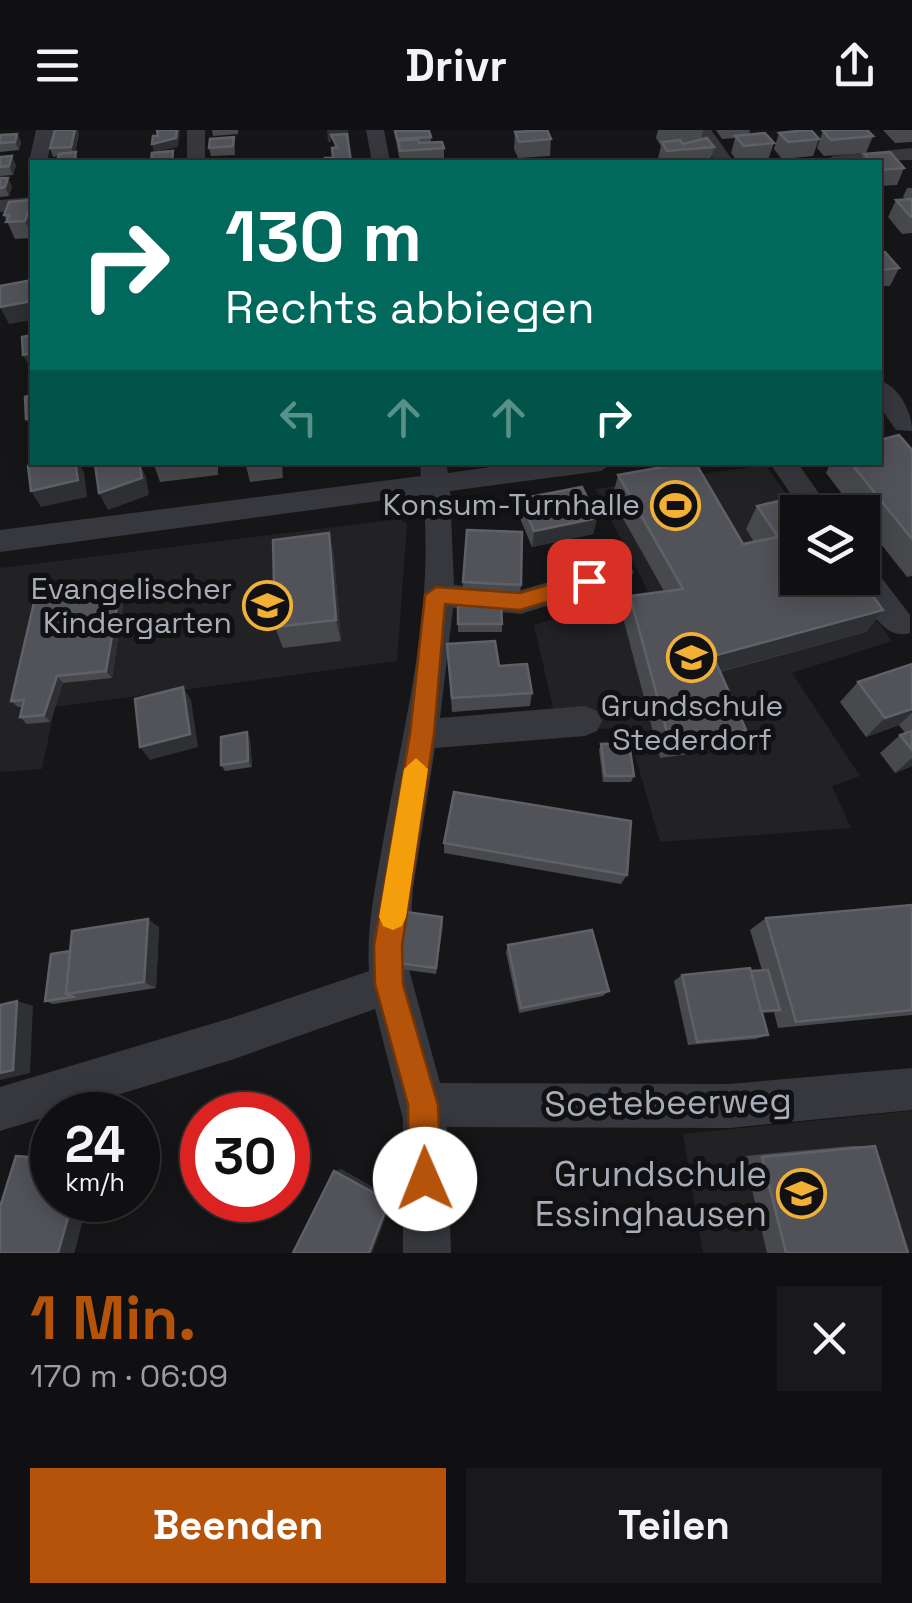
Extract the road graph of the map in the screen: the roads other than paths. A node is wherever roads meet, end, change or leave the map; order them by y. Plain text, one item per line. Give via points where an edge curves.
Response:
1 (45, 130) edge
2 (196, 130) edge
3 (374, 130) edge
4 (702, 130) edge
5 (910, 157) edge
6 (38, 160) edge
7 (196, 160) edge
8 (381, 160) edge
9 (724, 160) edge
10 (864, 160) edge
11 (30, 197) edge
12 (0, 206) edge
13 (882, 393) edge
14 (899, 425) edge
15 (555, 465) edge
16 (784, 465) edge
17 (434, 473) edge
18 (806, 495) edge
19 (0, 541) edge
20 (619, 572) dead end
21 (436, 595) junction
22 (878, 595) edge
23 (900, 624) dead end
24 (585, 722) dead end
25 (422, 734) junction
26 (389, 984) junction
27 (912, 1089) edge
28 (423, 1105) junction
29 (3, 1114) edge
30 (427, 1253) edge

1 - 6 street
2 - 7 street
3 - 8 street
4 - 9 street
5 - 10 street
11 - 12 street
13 - 14 street
15 - 17 street
16 - 18 street
17 - 19 street
17 - 21 street via 440,528
20 - 21 street via 520,602
21 - 25 street
22 - 23 street
24 - 25 street
25 - 26 street via 388,946
26 - 28 street
26 - 29 street
27 - 28 street, Soetebeerweg via 729,1106
28 - 30 street

